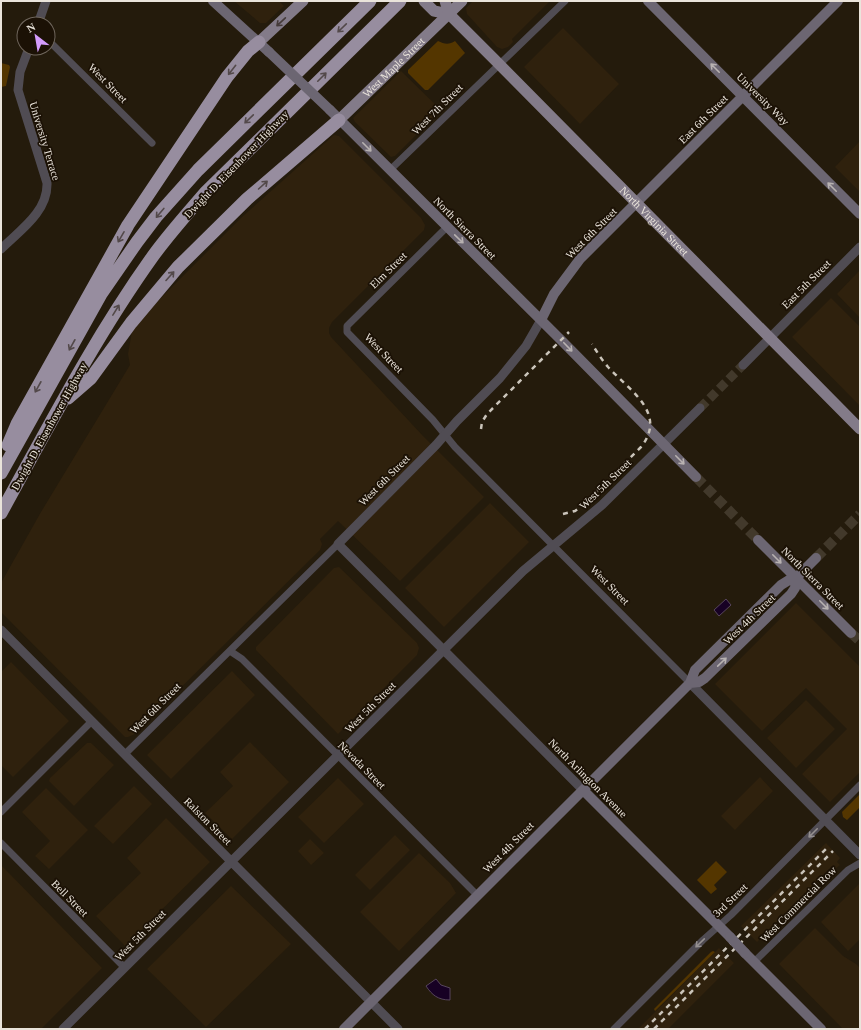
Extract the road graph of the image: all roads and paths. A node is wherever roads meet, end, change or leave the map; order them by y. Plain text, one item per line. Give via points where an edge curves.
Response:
1 (46, 1) edge
2 (213, 1) edge
3 (303, 1) edge
4 (370, 1) edge
5 (400, 1) edge
6 (424, 1) edge
7 (445, 1) edge
8 (462, 1) edge
9 (565, 1) edge
10 (648, 1) edge
11 (838, 1) edge
12 (448, 14) junction
13 (41, 16) edge
14 (259, 42) junction
15 (56, 48) edge
16 (26, 56) edge
17 (500, 64) junction
18 (743, 96) junction
19 (339, 120) junction
20 (152, 143) dead end
21 (390, 170) junction
22 (637, 204) junction
23 (860, 214) edge
24 (447, 227) junction
25 (860, 247) edge
26 (1, 249) edge
27 (541, 320) junction
28 (347, 329) joint
29 (770, 338) junction
30 (743, 365) tunnel mouth
31 (61, 404) junction
32 (700, 408) tunnel mouth
33 (860, 429) edge
34 (445, 435) junction
35 (664, 444) junction
36 (1, 460) edge
37 (1, 473) edge
38 (696, 477) tunnel mouth
39 (1, 513) edge
40 (758, 540) tunnel mouth
41 (338, 544) junction
42 (554, 545) junction
43 (816, 558) tunnel mouth
44 (796, 578) junction
45 (1, 630) edge
46 (851, 633) tunnel mouth
47 (444, 650) junction
48 (230, 651) junction
49 (690, 683) junction
50 (92, 721) junction
51 (125, 754) junction
52 (337, 756) junction
53 (860, 785) edge
54 (583, 790) junction
55 (1, 812) edge
56 (826, 820) junction
57 (1, 843) edge
58 (860, 855) edge
59 (231, 862) junction
60 (860, 863) edge
61 (477, 895) junction
62 (719, 927) junction
63 (754, 962) junction
64 (124, 968) junction
65 (371, 1002) junction
66 (63, 1029) edge
67 (344, 1029) edge
68 (398, 1029) edge
69 (614, 1029) edge
70 (821, 1029) edge

1 - 13 street
2 - 14 main road, North Sierra Street
3 -> 14 main road
4 -> 37 highway, Dwight D. Eisenhower Highway via 198,170 147,229 93,307
31 -> 5 highway, Dwight D. Eisenhower Highway via 130,288 178,223 205,193
6 - 12 main road, North Virginia Street via 434,11
7 - 12 main road
8 - 12 main road, West Maple Street
9 - 17 street, West 7th Street
18 -> 10 main road, University Way
11 - 18 main road, East 6th Street
12 - 17 main road, North Virginia Street
12 - 19 main road, West Maple Street
14 - 19 main road, North Sierra Street, bridge
14 -> 36 highway via 223,83 128,225 21,417
15 - 20 street, West Street
16 - 26 street, University Terrace via 20,72 18,90 47,190 36,214
17 - 21 street, West 7th Street
17 - 22 main road, North Virginia Street
18 - 22 main road, East 6th Street
23 -> 18 main road, University Way
19 -> 21 main road, North Sierra Street
31 -> 19 highway via 91,378 160,287 188,257 247,199
21 - 24 main road, North Sierra Street
22 - 27 main road, West 6th Street via 570,270
22 - 29 main road, North Virginia Street
24 -> 27 main road, North Sierra Street
24 - 28 street, Elm Street via 350,323
25 - 29 street, East 5th Street
27 - 34 street, West 6th Street via 526,346 503,375
27 -> 35 main road, North Sierra Street
28 - 34 street, West Street via 349,335
29 - 30 street
29 - 33 main road, North Virginia Street
31 - 39 highway, Dwight D. Eisenhower Highway
32 - 35 street, West 5th Street
34 - 41 street, West 6th Street
34 - 42 street, West Street
35 -> 38 main road, North Sierra Street
35 - 42 street, West 5th Street via 602,505
40 -> 44 main road, North Sierra Street
41 - 47 street, North Arlington Avenue
41 - 48 street, West 6th Street
42 - 47 street, West 5th Street via 523,571
42 - 49 street, West Street
43 - 44 main road, West 4th Street
44 -> 46 main road, North Sierra Street
44 - 49 main road, West 4th Street via 782,585 695,670
45 - 50 street, Ralston Street
47 - 52 street, West 5th Street
47 - 54 street, North Arlington Avenue
48 - 51 street, West 6th Street
48 - 52 street, Nevada Street via 247,664
49 - 54 main road, West 4th Street
49 - 56 street, West Street
50 - 51 street, Ralston Street
50 - 55 street
51 - 59 street, Ralston Street
52 - 59 street, West 5th Street
52 - 61 street, Nevada Street
53 - 56 street, 3rd Street
54 - 61 main road, West 4th Street
54 - 62 main road, North Arlington Avenue
56 - 58 street, West Street
56 -> 62 street, 3rd Street
57 - 64 street, Bell Street
59 - 64 street, West 5th Street
59 - 65 street, Ralston Street
60 - 63 street, West Commercial Row via 848,870
61 - 65 main road, West 4th Street
62 - 63 main road, North Arlington Avenue, bridge
62 -> 69 street, 3rd Street
63 - 70 main road, North Arlington Avenue
64 - 66 street, West 5th Street
65 - 67 main road, West 4th Street
65 - 68 street, Ralston Street

